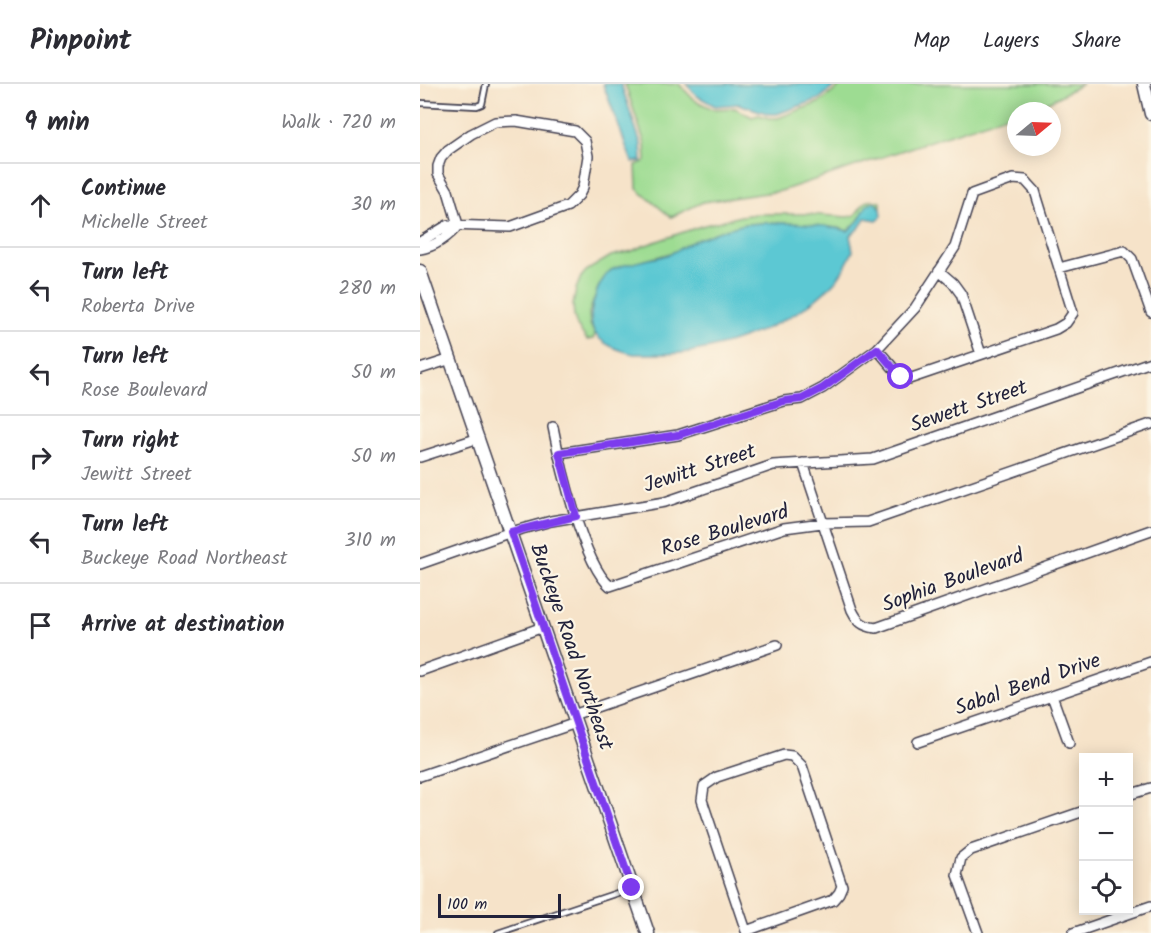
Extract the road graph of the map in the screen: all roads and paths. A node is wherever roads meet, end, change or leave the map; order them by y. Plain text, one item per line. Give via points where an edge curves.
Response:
1 (486, 84) edge
2 (1144, 84) edge
3 (420, 103) edge
4 (1151, 114) edge
5 (458, 225) junction
6 (420, 242) edge
7 (420, 249) edge
8 (1059, 268) junction
9 (420, 271) edge
10 (939, 271) junction
11 (1151, 312) edge
12 (877, 349) junction
13 (981, 354) junction
14 (451, 359) junction
15 (1151, 362) edge
16 (420, 369) edge
17 (1151, 424) edge
18 (553, 427) dead end
19 (479, 438) junction
20 (559, 453) junction
21 (420, 457) edge
22 (798, 464) junction
23 (576, 516) junction
24 (822, 523) junction
25 (1151, 530) edge
26 (511, 532) junction
27 (420, 564) edge
28 (543, 627) junction
29 (777, 645) dead end
30 (1151, 662) edge
31 (420, 670) edge
32 (1052, 696) junction
33 (574, 719) junction
34 (918, 742) dead end
35 (1069, 743) dead end
36 (420, 776) edge
37 (1151, 788) edge
38 (1133, 793) edge
39 (1079, 812) edge
40 (632, 888) junction
41 (1151, 906) edge
42 (742, 932) edge
43 (498, 933) edge
44 (648, 933) edge
45 (978, 933) edge
46 (1072, 933) edge

1 - 3 lane via 482,104 477,106
2 - 4 street
5 - 5 street via 510,227 568,206 583,187 588,156 585,141 575,131 516,122 495,123 471,134 448,150 438,166
5 - 6 street via 448,225
5 - 7 street via 452,233
8 - 10 street via 1035,191 1025,180 1013,179 972,194 956,247
8 - 11 street via 1124,250 1132,259
8 - 13 street via 1073,313 1066,323
9 - 14 street, Buckeye Road Northeast
10 - 12 street via 915,308
10 - 13 street via 961,294
12 - 13 street via 901,377 909,379
12 - 20 street via 802,399 784,401 678,435
14 - 16 street
14 - 19 street, Buckeye Road Northeast
15 - 22 street, Sewett Street via 873,459
17 - 24 street, Rose Boulevard via 868,522
18 - 20 street, Rose Boulevard
19 - 21 street
19 - 26 street, Buckeye Road Northeast
20 - 23 street, Rose Boulevard
22 - 23 street, Jewitt Street via 773,465 666,502
22 - 24 street, Sophia Boulevard
23 - 24 street, Rose Boulevard via 592,562 610,586 784,528
23 - 26 street, Jewitt Street
24 - 25 street, Sophia Boulevard via 858,621 865,627 876,628
26 - 27 street, Jewitt Street
26 - 28 street, Buckeye Road Northeast
28 - 31 street
28 - 33 street, Buckeye Road Northeast
29 - 33 street
30 - 32 street, Sabal Bend Drive
32 - 34 street, Sabal Bend Drive
32 - 35 street
33 - 36 street
33 - 40 street, Buckeye Road Northeast
37 - 38 street
39 - 45 street via 971,850 961,858 957,875
40 - 43 lane
40 - 44 street, Buckeye Road Northeast
41 - 46 street
42 - 42 street via 832,900 842,886 802,766 792,756 776,757 726,774 704,786 702,800

